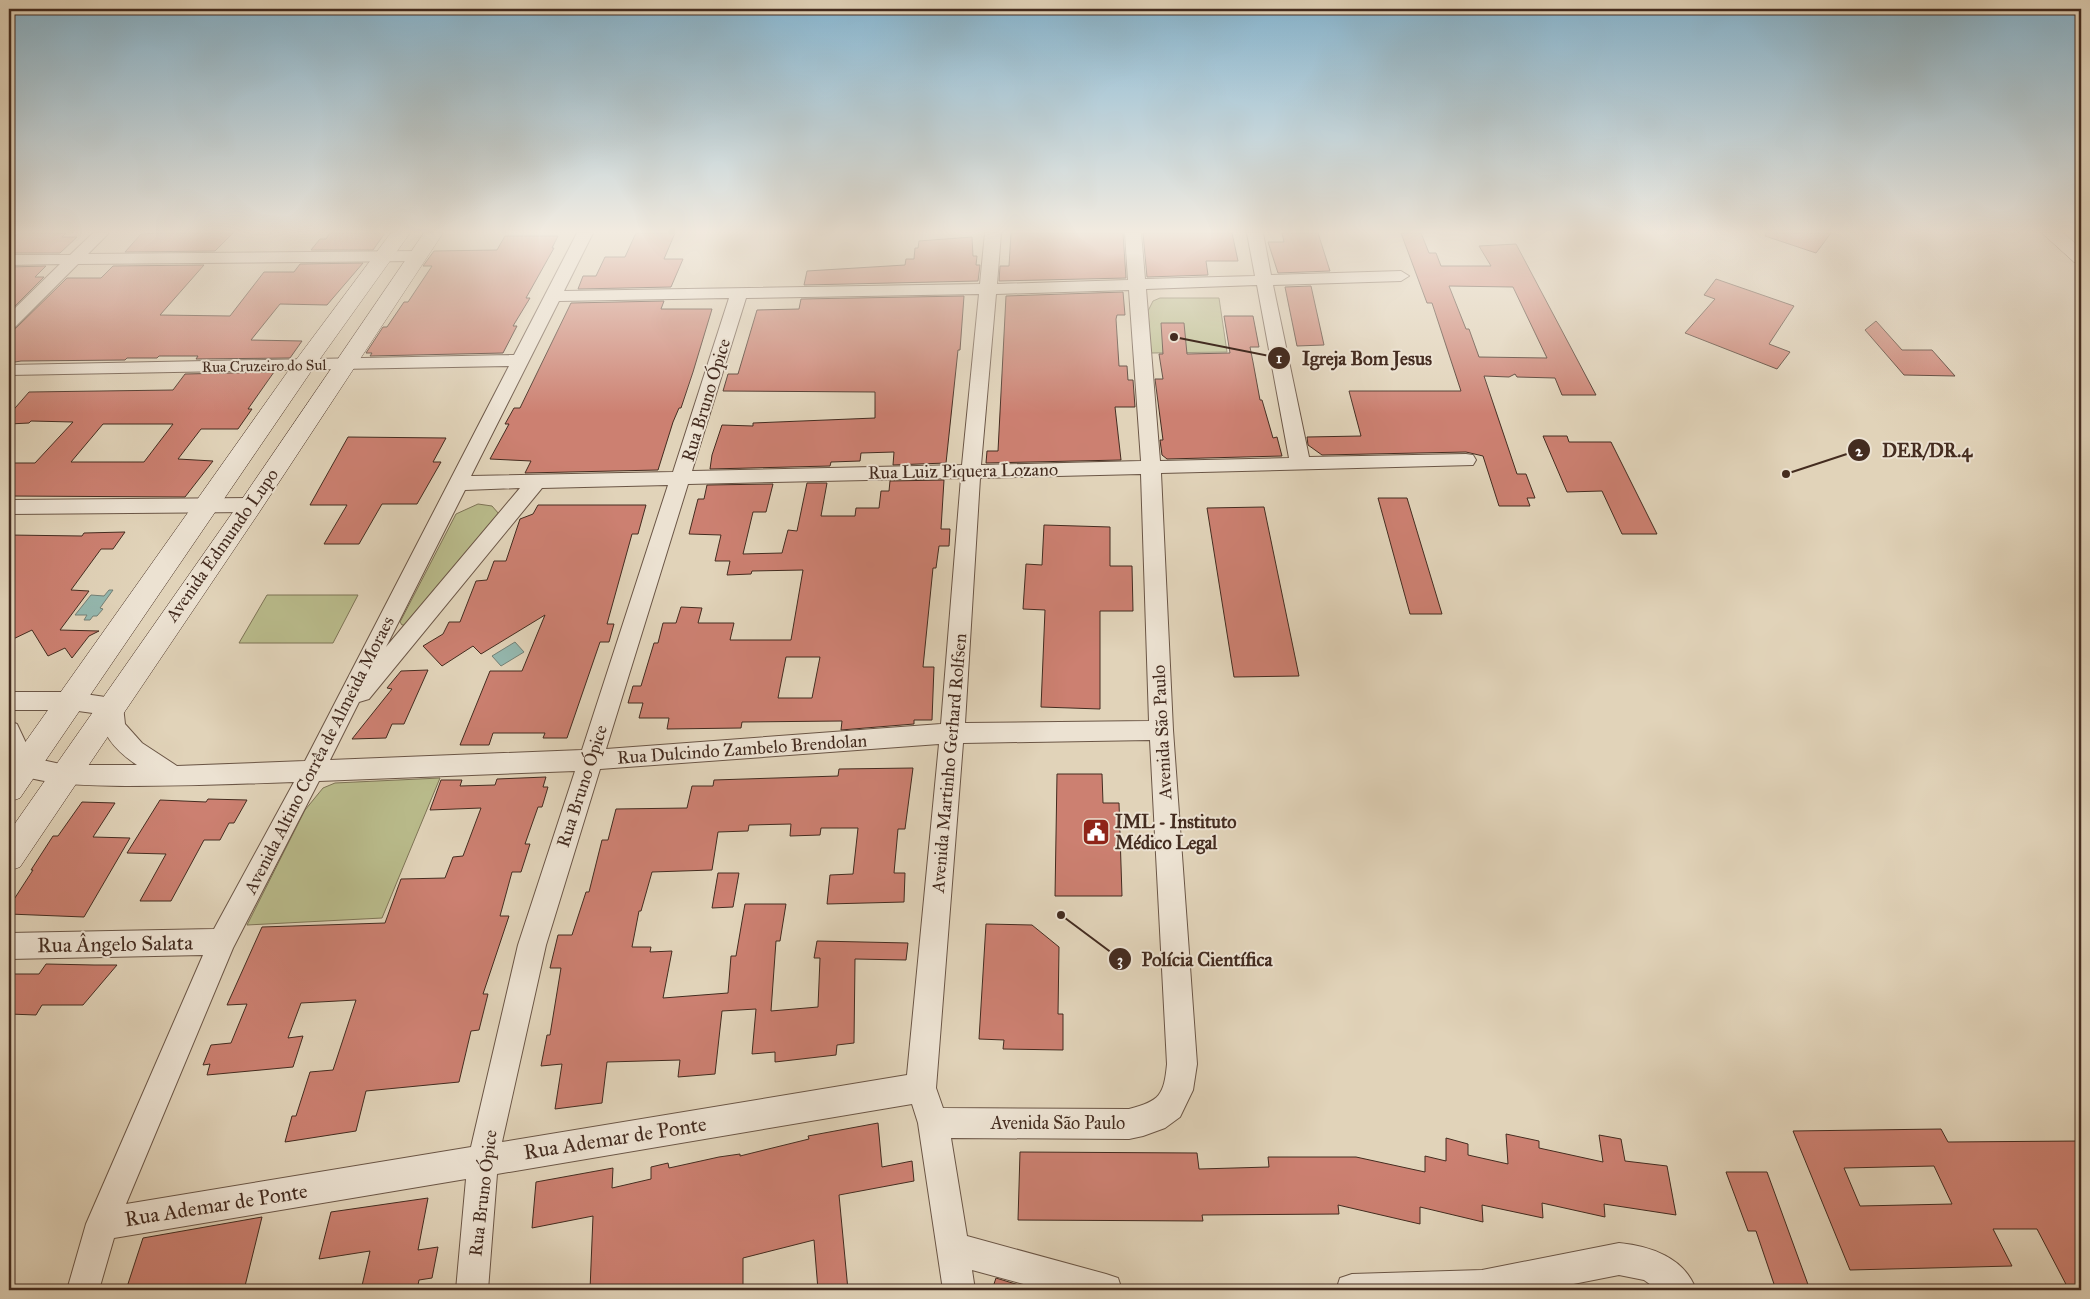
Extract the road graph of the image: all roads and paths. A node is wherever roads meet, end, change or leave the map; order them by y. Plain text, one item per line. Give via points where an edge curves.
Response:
1 (739, 293) edge
2 (38, 294) edge
3 (356, 294) edge
4 (393, 294) edge
5 (701, 294) edge
6 (990, 294) edge
7 (1137, 294) edge
8 (1266, 294) edge
9 (553, 296) joint
10 (9, 323) edge
11 (519, 360) junction
12 (345, 364) junction
13 (304, 365) junction
14 (9, 370) edge
15 (1466, 460) dead end
16 (1300, 462) junction
17 (1151, 468) junction
18 (971, 471) junction
19 (682, 478) junction
20 (536, 482) junction
21 (459, 483) junction
22 (209, 504) junction
23 (250, 505) junction
24 (9, 507) edge
25 (9, 701) edge
26 (71, 701) junction
27 (111, 706) junction
28 (336, 723) junction
29 (1161, 730) junction
30 (9, 731) edge
31 (952, 733) junction
32 (590, 760) junction
33 (25, 766) junction
34 (312, 771) junction
35 (65, 775) junction
36 (174, 776) junction
37 (9, 789) edge
38 (9, 857) edge
39 (222, 942) junction
40 (9, 946) edge
41 (921, 1088) junction
42 (933, 1123) junction
43 (483, 1160) junction
44 (102, 1224) junction
45 (953, 1249) junction
46 (83, 1290) edge
47 (472, 1290) edge
48 (959, 1290) edge
49 (1106, 1290) edge
50 (1352, 1290) edge
51 (1680, 1290) edge

1 - 19 street, Rua Bruno Ópice
2 - 10 street
3 - 13 street, Avenida Edmundo Lupo
4 - 12 street, Avenida Edmundo Lupo
5 - 9 street
6 - 18 street, Avenida Martinho Gerhard Rolfsen
7 - 17 street, Avenida São Paulo
8 - 16 street
9 - 11 street, Avenida Altino Corrêa de Almeida Moraes
11 - 12 street, Rua Cruzeiro do Sul
11 - 21 street, Avenida Altino Corrêa de Almeida Moraes
12 - 13 street, Rua Cruzeiro do Sul
12 - 23 street, Avenida Edmundo Lupo
13 - 14 street, Rua Cruzeiro do Sul
13 - 22 street, Avenida Edmundo Lupo
15 - 16 street, Rua Luiz Piquera Lozano
16 - 17 street, Rua Luiz Piquera Lozano
17 - 18 street, Rua Luiz Piquera Lozano
17 - 29 street, Avenida São Paulo
18 - 19 street, Rua Luiz Piquera Lozano
18 - 31 street, Avenida Martinho Gerhard Rolfsen
19 - 20 street, Rua Luiz Piquera Lozano
19 - 32 street, Rua Bruno Ópice
20 - 21 street, Rua Luiz Piquera Lozano
20 - 28 street
21 - 28 street, Avenida Altino Corrêa de Almeida Moraes
22 - 23 street
22 - 24 street
22 - 26 street, Avenida Edmundo Lupo
23 - 27 street, Avenida Edmundo Lupo
25 - 26 street
26 - 27 street
26 - 33 street, Avenida Edmundo Lupo
27 - 35 street, Avenida Edmundo Lupo
27 - 36 street via 113,728 133,750
28 - 34 street, Avenida Altino Corrêa de Almeida Moraes
29 - 31 street, Rua Dulcindo Zambelo Brendolan
29 - 42 street, Avenida São Paulo via 1182,1064 1181,1083 1171,1108 1155,1118 1129,1124
30 - 33 street
31 - 32 street, Rua Dulcindo Zambelo Brendolan
31 - 41 street, Avenida Martinho Gerhard Rolfsen
32 - 34 street, Rua Dulcindo Zambelo Brendolan
32 - 43 street, Rua Bruno Ópice via 532,945
33 - 35 street, Rua Dulcindo Zambelo Brendolan
33 - 37 street, Avenida Edmundo Lupo
34 - 36 street, Rua Dulcindo Zambelo Brendolan
34 - 39 street, Avenida Altino Corrêa de Almeida Moraes
35 - 36 street, Rua Dulcindo Zambelo Brendolan
35 - 38 street, Avenida Edmundo Lupo
39 - 40 street, Rua Ângelo Salata
39 - 44 street, Avenida Altino Corrêa de Almeida Moraes
41 - 42 street, Avenida Martinho Gerhard Rolfsen
41 - 43 street, Rua Ademar de Ponte
42 - 45 street, Avenida Martinho Gerhard Rolfsen
43 - 44 street, Rua Ademar de Ponte
43 - 47 street, Rua Bruno Ópice
44 - 46 street, Avenida Altino Corrêa de Almeida Moraes
45 - 48 street, Avenida Martinho Gerhard Rolfsen
45 - 49 street
50 - 51 street via 1482,1286 1619,1259 1642,1261 1661,1271

